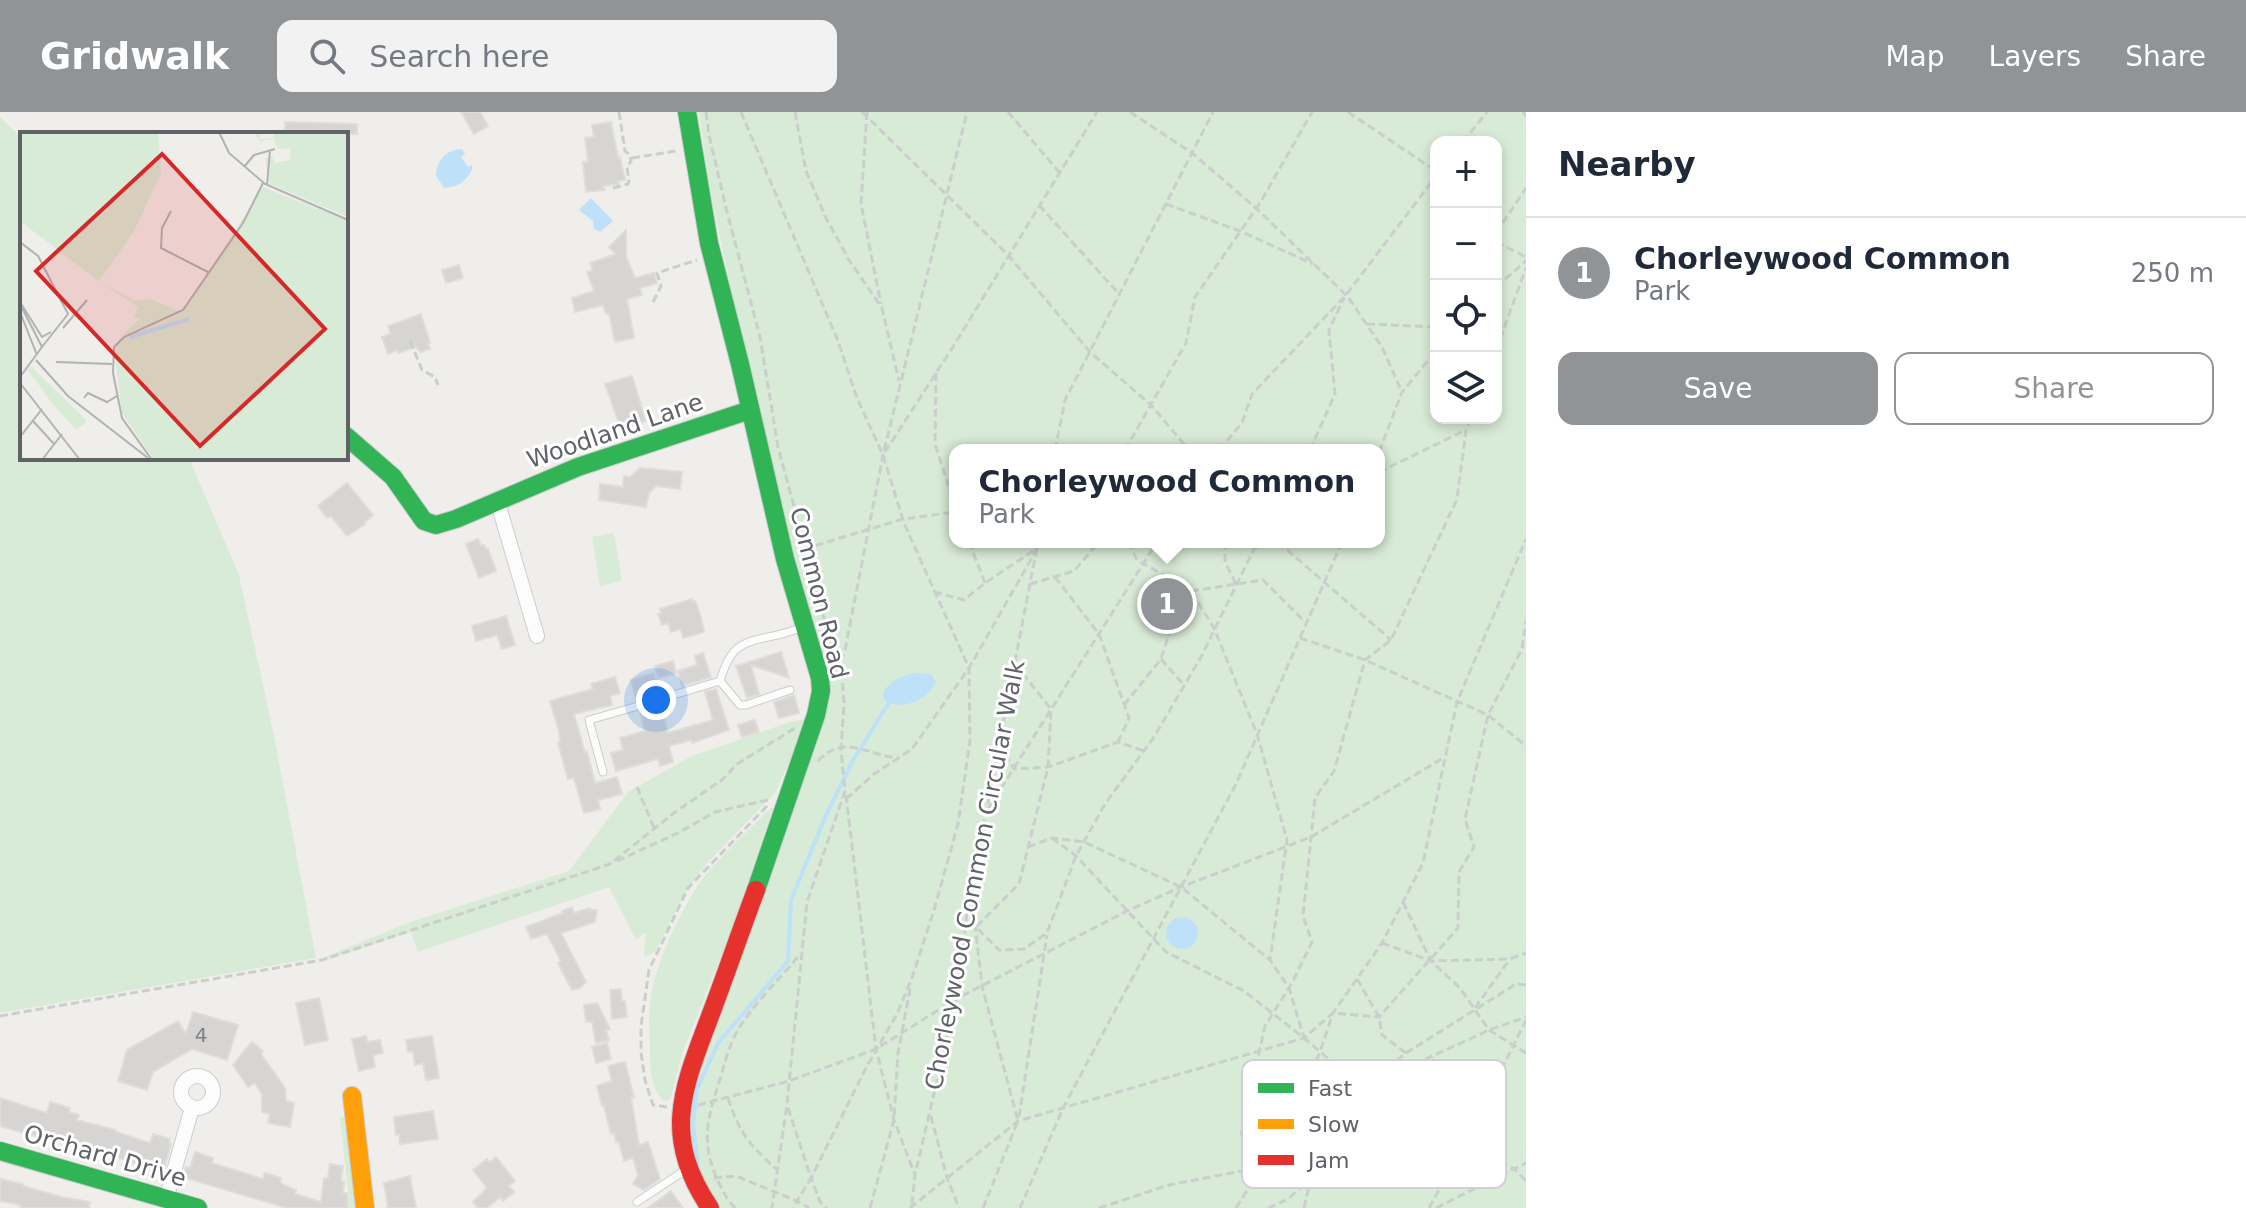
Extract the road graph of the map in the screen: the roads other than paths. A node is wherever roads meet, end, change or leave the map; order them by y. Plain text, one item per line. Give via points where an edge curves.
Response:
1 (687, 112) edge
2 (750, 410) junction
3 (348, 438) edge
4 (497, 500) junction
5 (806, 627) junction
6 (537, 636) dead end
7 (720, 681) junction
8 (790, 690) dead end
9 (660, 699) dead end
10 (638, 706) dead end
11 (603, 772) dead end
12 (352, 1096) dead end
13 (192, 1108) dead end
14 (0, 1151) edge
15 (689, 1173) junction
16 (166, 1199) junction
17 (637, 1202) dead end
18 (198, 1208) edge
19 (365, 1208) edge
20 (710, 1208) edge

1 - 2 street, Common Road via 713,256
2 - 4 street, Woodland Lane
2 - 5 street, Common Road
3 - 4 street, Woodland Lane via 393,477 424,521 436,525
4 - 6 street
5 - 7 lane via 739,646 730,654
5 - 15 street, Common Road via 820,678 816,715 692,1061 681,1137
7 - 8 lane via 740,705
7 - 9 lane
10 - 11 lane via 589,720
12 - 19 street
13 - 16 street
14 - 16 street, Orchard Drive
15 - 17 lane
15 - 20 street, Common Road
16 - 18 street, Orchard Drive

